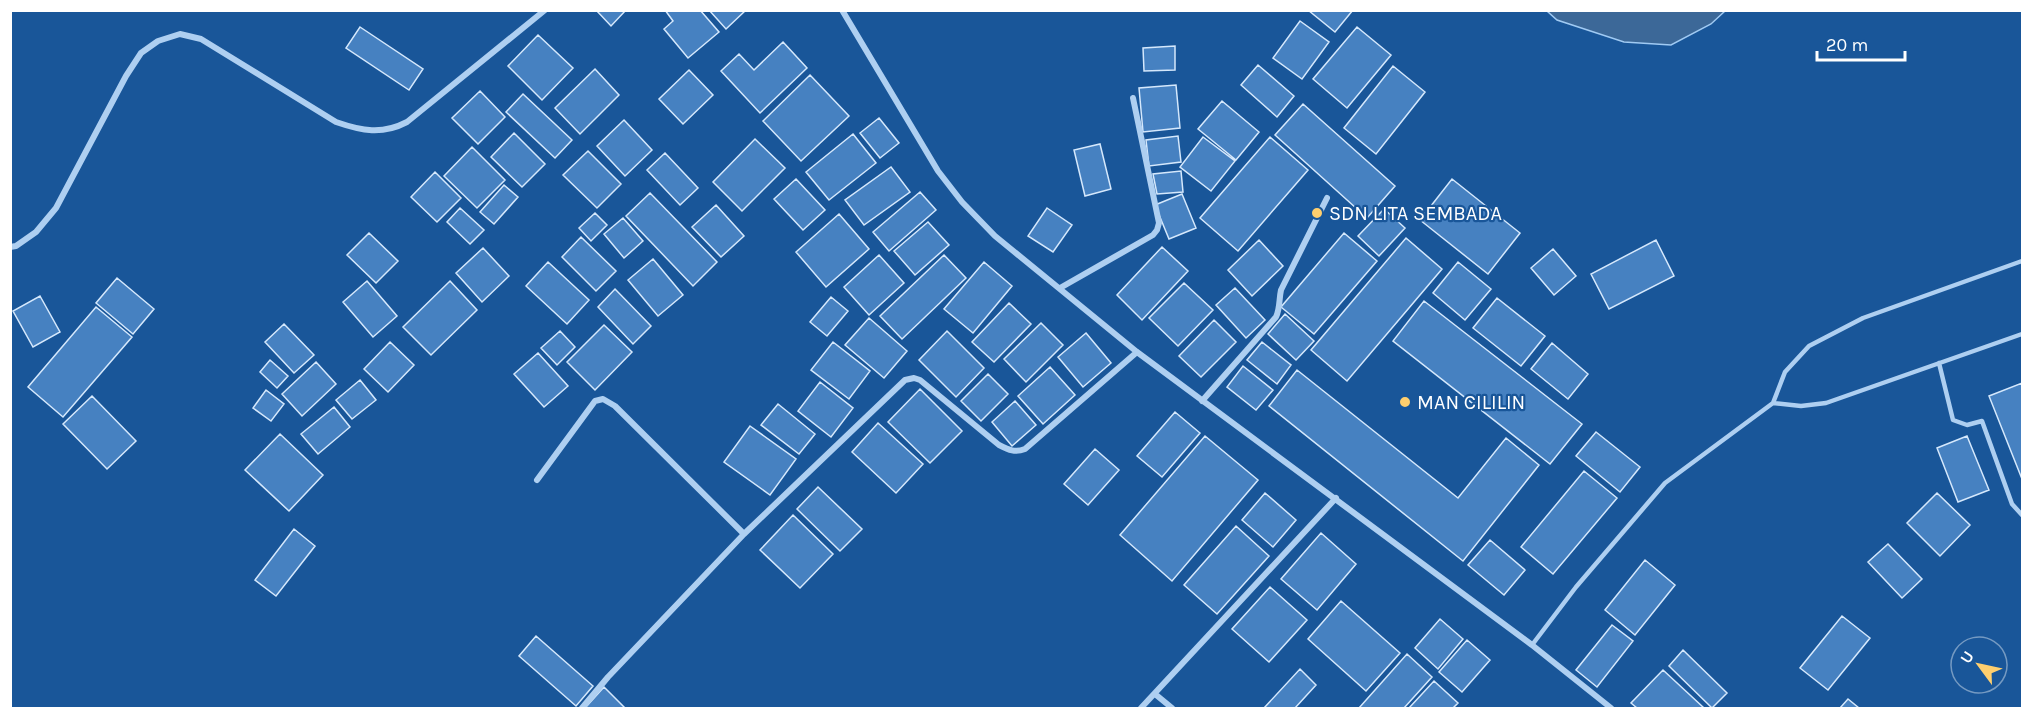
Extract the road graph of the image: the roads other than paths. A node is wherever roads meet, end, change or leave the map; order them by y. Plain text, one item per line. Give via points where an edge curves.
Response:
1 (545, 10) edge
2 (842, 10) edge
3 (1133, 98) dead end
4 (1327, 198) dead end
5 (10, 247) edge
6 (2022, 261) edge
7 (1060, 288) junction
8 (2022, 334) edge
9 (1137, 352) junction
10 (1939, 363) junction
11 (1202, 401) junction
12 (1773, 403) junction
13 (537, 480) dead end
14 (1336, 498) junction
15 (2022, 515) edge
16 (744, 534) junction
17 (1533, 645) junction
18 (1155, 694) junction
19 (1603, 702) junction
20 (582, 708) edge
21 (1141, 708) edge
22 (1172, 708) edge
23 (1598, 708) edge
24 (1611, 708) edge

1 - 5 street via 407,122 394,129 376,131 336,122 201,39 180,34 158,41 141,53 126,76 56,208 36,232
2 - 7 street via 919,141 962,202 995,236
3 - 7 street via 1159,223 1157,230
4 - 11 street via 1281,290 1276,317
6 - 12 lane via 1863,318 1809,346 1785,372
7 - 9 street
8 - 10 lane
9 - 11 street
9 - 16 street via 1018,452 999,445 920,380 905,380
10 - 12 lane via 1826,403
10 - 15 lane via 1953,420 1967,425 1982,422 2012,504
11 - 14 street
12 - 17 lane via 1665,483 1576,587
13 - 16 street via 595,401 603,399 615,406
14 - 17 street
14 - 18 street
16 - 20 street
17 - 19 street
18 - 21 street
18 - 22 street
19 - 23 street
19 - 24 street

